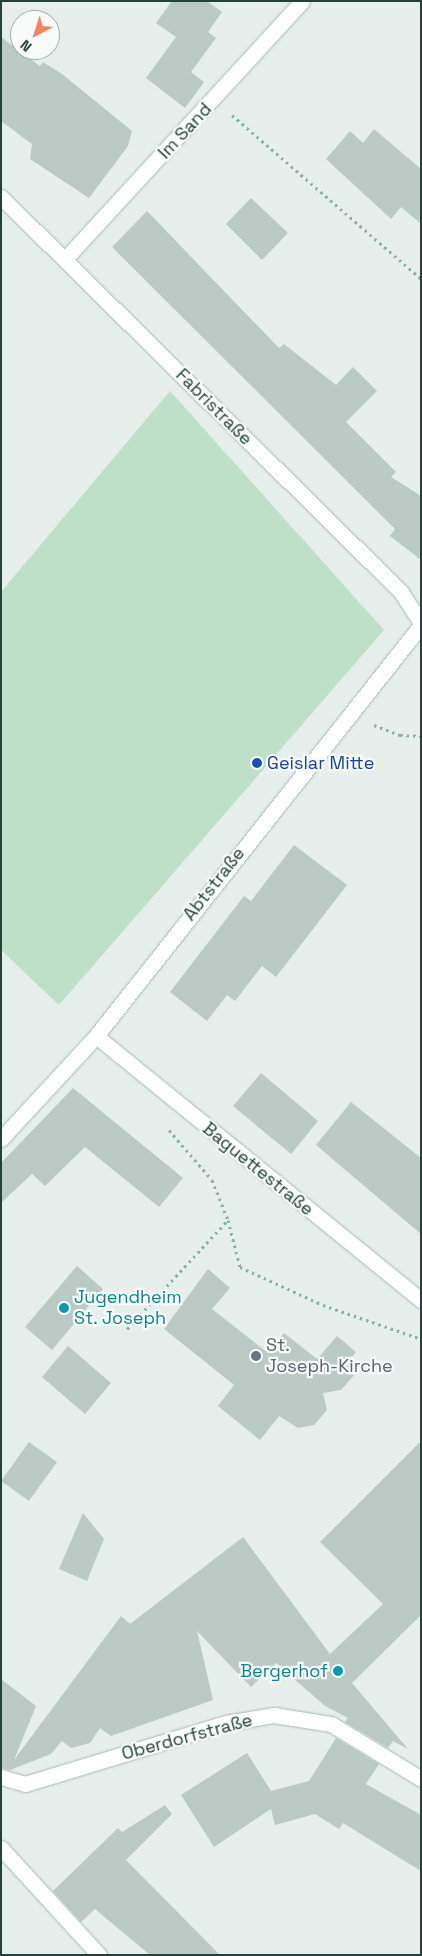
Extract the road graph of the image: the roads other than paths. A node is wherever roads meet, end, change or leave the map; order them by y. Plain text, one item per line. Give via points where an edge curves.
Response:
1 (302, 1) edge
2 (1, 197) edge
3 (65, 259) junction
4 (421, 624) edge
5 (96, 1036) junction
6 (1, 1139) edge
7 (421, 1300) edge
8 (1, 1777) edge
9 (421, 1779) edge
10 (1, 1848) edge
11 (99, 1955) edge

1 - 3 street, Im Sand
2 - 3 street, Fabristraße
3 - 4 street, Fabristraße via 401,592
4 - 5 street, Abtstraße
5 - 6 street, Abtstraße
5 - 7 street, Baguettestraße
8 - 9 street, Oberdorfstraße via 25,1784 226,1723 274,1715 331,1724
10 - 11 street

